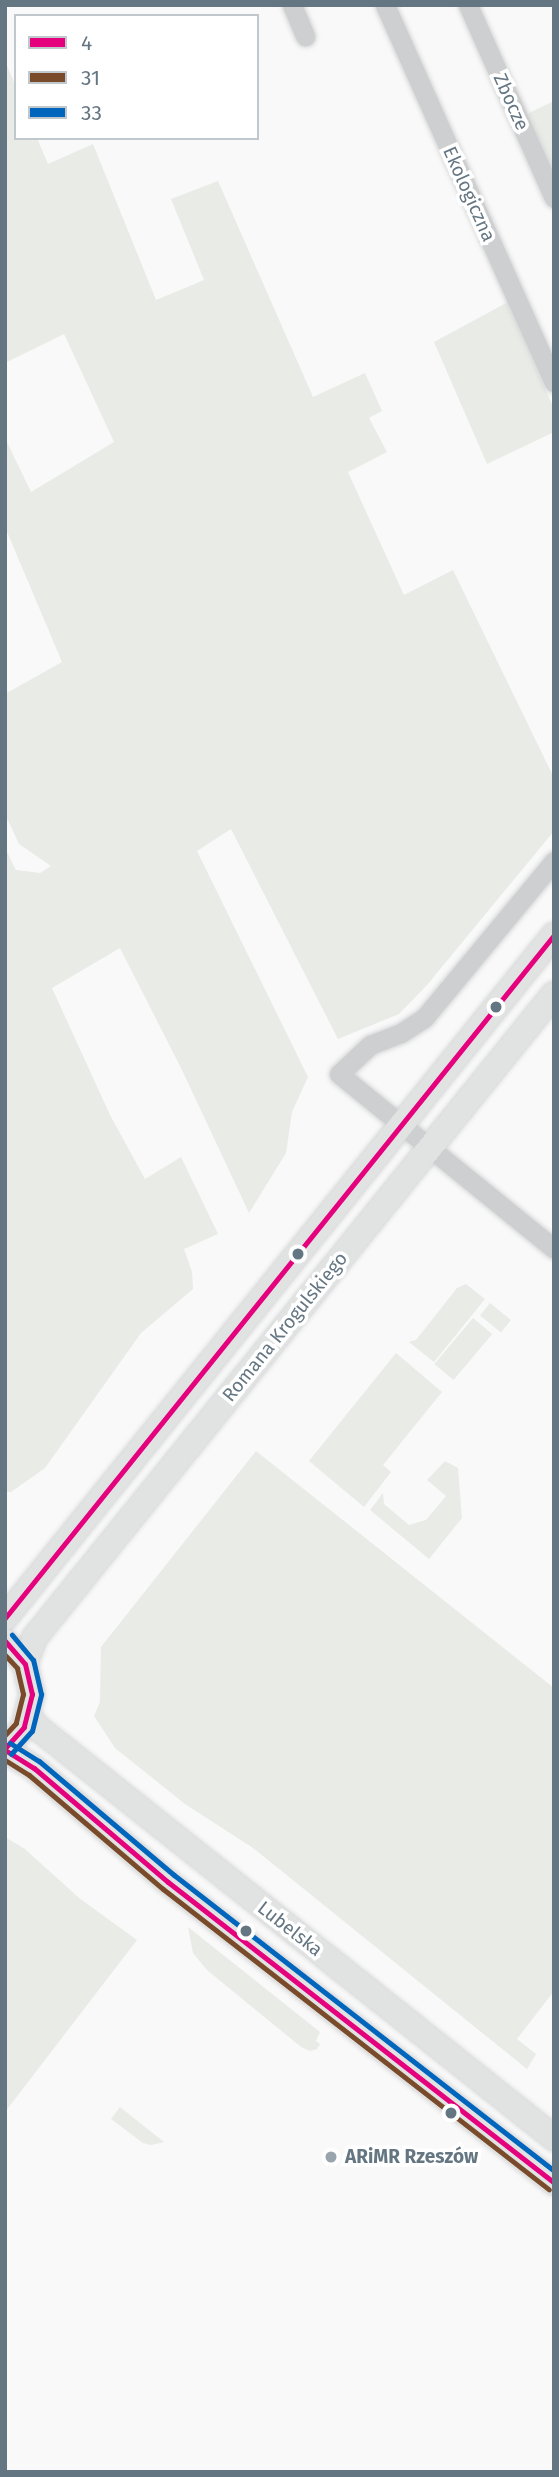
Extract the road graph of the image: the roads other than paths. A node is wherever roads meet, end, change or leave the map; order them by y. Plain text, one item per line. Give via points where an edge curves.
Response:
1 (292, 5) edge
2 (386, 5) edge
3 (468, 5) edge
4 (305, 37) dead end
5 (554, 198) edge
6 (554, 382) edge
7 (554, 861) edge
8 (554, 934) edge
9 (554, 994) edge
10 (400, 1125) junction
11 (429, 1149) junction
12 (554, 1249) edge
13 (5, 1618) edge
14 (5, 1641) edge
15 (25, 1664) junction
16 (29, 1717) junction
17 (5, 1749) edge
18 (554, 2138) edge
19 (554, 2182) edge

1 - 4 street
2 - 6 street, Ekologiczna
3 - 5 street, Zbocze
7 - 10 street via 424,1017 401,1034 370,1045 339,1074
8 - 10 main road, Romana Krogulskiego
9 - 11 main road, Romana Krogulskiego
10 - 11 street
10 - 13 main road, Romana Krogulskiego
11 - 12 street
11 - 15 main road, Romana Krogulskiego via 35,1637
14 - 15 main road
15 - 16 main road via 32,1694
16 - 17 main road
16 - 18 main road, Lubelska
17 - 19 main road, Lubelska

